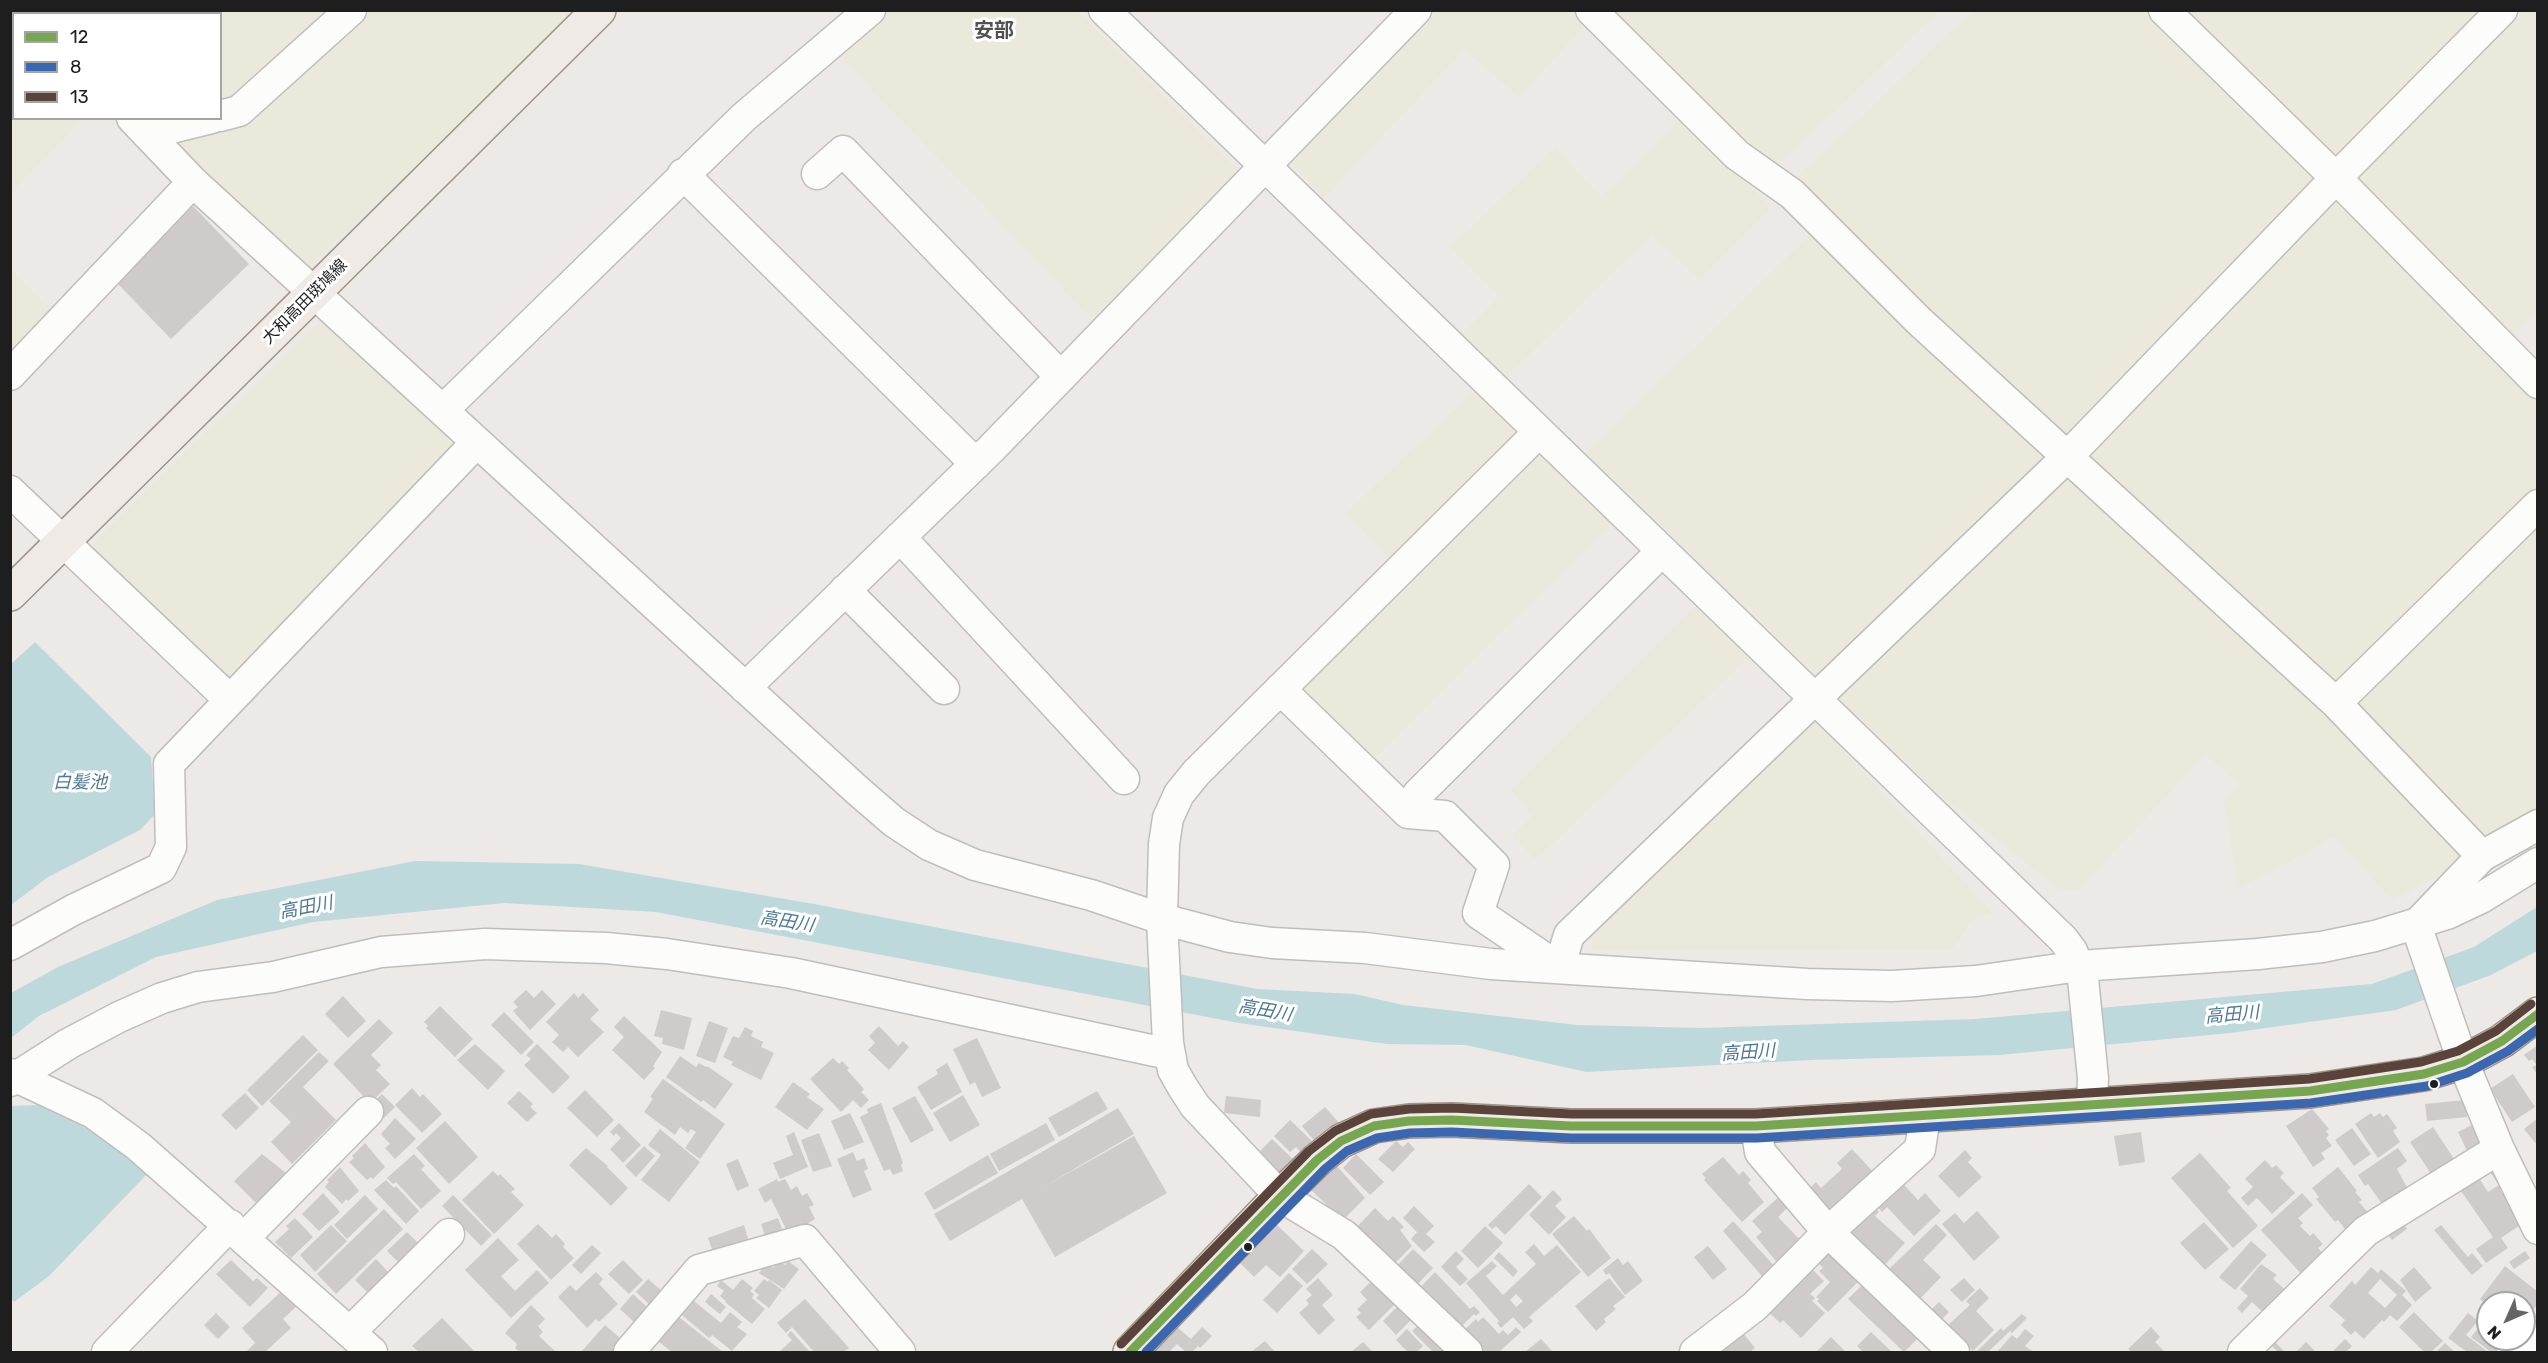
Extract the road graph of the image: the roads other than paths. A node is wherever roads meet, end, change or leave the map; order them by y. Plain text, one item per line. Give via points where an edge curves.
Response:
1 (351, 10) edge
2 (599, 10) edge
3 (870, 10) edge
4 (1104, 10) edge
5 (1416, 10) edge
6 (1591, 10) edge
7 (2164, 10) edge
8 (2502, 10) edge
9 (222, 115) edge
10 (194, 120) edge
11 (139, 126) edge
12 (1266, 167) junction
13 (683, 174) junction
14 (817, 174) dead end
15 (2336, 178) junction
16 (193, 182) junction
17 (314, 292) junction
18 (10, 375) edge
19 (1061, 377) junction
20 (2538, 383) edge
21 (443, 410) junction
22 (1539, 432) junction
23 (477, 442) junction
24 (2067, 457) junction
25 (975, 464) junction
26 (10, 491) edge
27 (2538, 505) edge
28 (900, 537) junction
29 (63, 543) junction
30 (1662, 551) junction
31 (846, 590) junction
32 (10, 594) edge
33 (745, 688) junction
34 (944, 689) dead end
35 (1280, 689) junction
36 (230, 700) junction
37 (1815, 701) junction
38 (2336, 703) junction
39 (1124, 779) dead end
40 (1408, 813) junction
41 (2538, 825) edge
42 (2482, 856) junction
43 (2538, 863) edge
44 (1163, 925) junction
45 (2417, 928) junction
46 (10, 945) edge
47 (1559, 968) junction
48 (2081, 973) junction
49 (2538, 1014) edge
50 (2458, 1047) junction
51 (1168, 1049) junction
52 (12, 1077) edge
53 (2093, 1092) junction
54 (368, 1112) dead end
55 (1924, 1116) junction
56 (1756, 1126) junction
57 (2499, 1149) junction
58 (1280, 1196) junction
59 (2538, 1229) edge
60 (237, 1232) junction
61 (1828, 1232) junction
62 (449, 1234) dead end
63 (351, 1332) junction
64 (2538, 1332) edge
65 (107, 1353) edge
66 (372, 1353) edge
67 (629, 1353) edge
68 (900, 1353) edge
69 (1130, 1353) edge
70 (1467, 1353) edge
71 (1695, 1353) edge
72 (1954, 1353) edge
73 (2243, 1353) edge
74 (2512, 1353) edge

1 - 9 street via 239,111
2 - 17 main road, 大和高田斑鳩線
3 - 13 street
4 - 12 street
5 - 12 street
6 - 24 street via 1737,155 1792,194 1894,298
7 - 15 street
8 - 15 street
10 - 11 street
11 - 16 street
12 - 19 street
12 - 22 street
13 - 21 street
13 - 25 street
14 - 19 street via 843,151
15 - 20 street
15 - 24 street
16 - 17 street
16 - 18 street
17 - 21 street
17 - 29 main road, 大和高田斑鳩線
19 - 25 street
21 - 23 street
22 - 30 street
22 - 35 street
23 - 33 street
23 - 36 street
24 - 37 street
24 - 38 street
25 - 28 street
26 - 29 street
27 - 38 street
28 - 31 street
28 - 39 street
29 - 32 main road, 大和高田斑鳩線
29 - 36 street
30 - 37 street
30 - 40 street via 1418,794
31 - 33 street
31 - 34 street
33 - 44 street via 894,822 929,845 975,865 1091,895
35 - 40 street
35 - 44 street via 1179,794 1168,818 1164,844
36 - 46 street via 169,764 171,847 161,868
37 - 47 street via 1569,935
37 - 48 street via 2063,939
38 - 42 street
40 - 47 street via 1445,816 1494,865 1478,913
41 - 42 street
42 - 45 street
43 - 45 street via 2481,898
44 - 47 street via 1272,943 1365,948
44 - 51 street
45 - 48 street via 2312,948
45 - 50 street
47 - 48 street via 1892,986
48 - 53 street
49 - 50 main road via 2502,1041
50 - 53 main road via 2424,1074 2310,1091
50 - 57 street
51 - 52 street via 791,973 637,951 485,944 381,952 273,977 189,990 119,1017
51 - 58 street via 1173,1070 1195,1106
52 - 60 street via 93,1113 138,1146
53 - 55 main road
54 - 60 street
55 - 56 main road
55 - 61 street via 1920,1149
56 - 58 main road via 1571,1126 1409,1120 1374,1126 1341,1141
56 - 61 street via 1760,1152
57 - 59 street
57 - 73 street via 2366,1231
58 - 69 main road
58 - 70 street via 1344,1235
60 - 63 street
60 - 65 street
61 - 71 street via 1755,1306
61 - 72 street
62 - 63 street
63 - 66 street
64 - 74 street
67 - 68 street via 699,1270 805,1240

